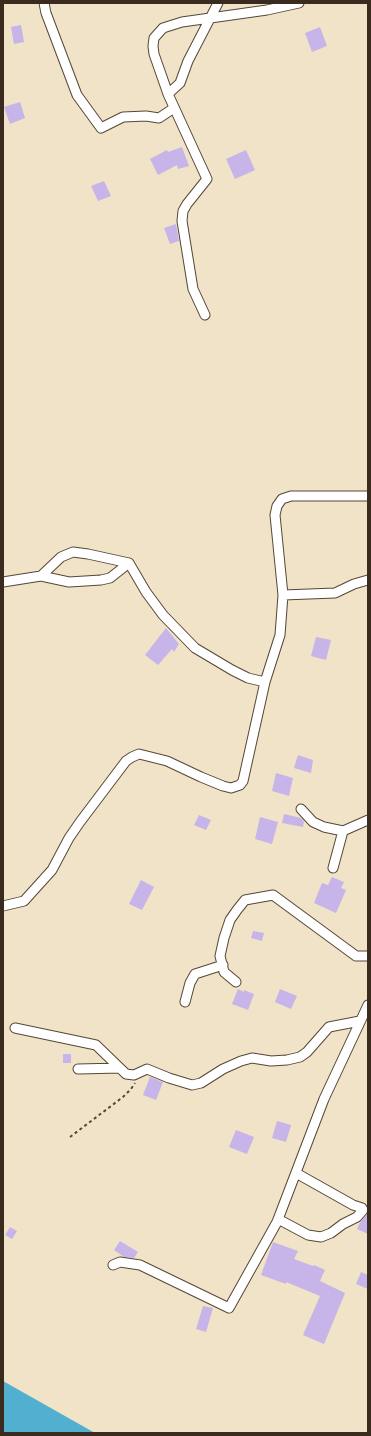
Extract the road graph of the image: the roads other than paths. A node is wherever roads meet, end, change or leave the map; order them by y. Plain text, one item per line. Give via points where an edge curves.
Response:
1 (44, 3) edge
2 (218, 3) edge
3 (299, 3) edge
4 (210, 18) junction
5 (168, 94) junction
6 (174, 108) junction
7 (205, 315) dead end
8 (368, 496) edge
9 (129, 563) junction
10 (41, 576) junction
11 (368, 580) edge
12 (3, 582) edge
13 (283, 596) junction
14 (265, 682) junction
15 (301, 809) dead end
16 (368, 820) edge
17 (343, 831) junction
18 (333, 868) dead end
19 (3, 906) edge
20 (368, 956) edge
21 (223, 965) junction
22 (236, 982) dead end
23 (185, 1002) dead end
24 (368, 1005) edge
25 (360, 1021) junction
26 (15, 1028) dead end
27 (120, 1068) junction
28 (78, 1069) dead end
29 (296, 1173) junction
30 (278, 1219) junction
31 (113, 1265) dead end

1 - 6 street via 77,95 101,128 123,117 159,118
2 - 4 street
3 - 4 street
4 - 5 street via 180,83
4 - 5 street via 163,28 154,38 154,54
5 - 6 street
6 - 7 street via 207,179 183,211 182,221 193,289
8 - 13 street via 291,496 282,499 277,506 275,520
9 - 10 street via 110,578 101,580 69,582
9 - 10 street via 73,552 62,557
9 - 14 street via 163,615 195,648 248,678
10 - 12 street
11 - 13 street via 335,593
13 - 14 street via 280,635
14 - 19 street via 240,785 231,788 223,786 168,761 139,754 132,757 126,761 80,822 52,870 24,901
15 - 17 street via 313,822
16 - 17 street
17 - 18 street
20 - 21 street via 356,956 273,895 245,900 236,910 224,938 220,956
21 - 22 street via 224,972
21 - 23 street via 194,974
24 - 25 street
25 - 27 street via 329,1027 308,1052 300,1057 272,1061 252,1058 192,1085 147,1069 134,1075 126,1074
25 - 29 street via 324,1099
26 - 27 street via 96,1045
27 - 28 street
29 - 30 street
29 - 30 street via 363,1210 357,1217 321,1237 308,1235
30 - 31 street via 229,1308 140,1265 120,1262

